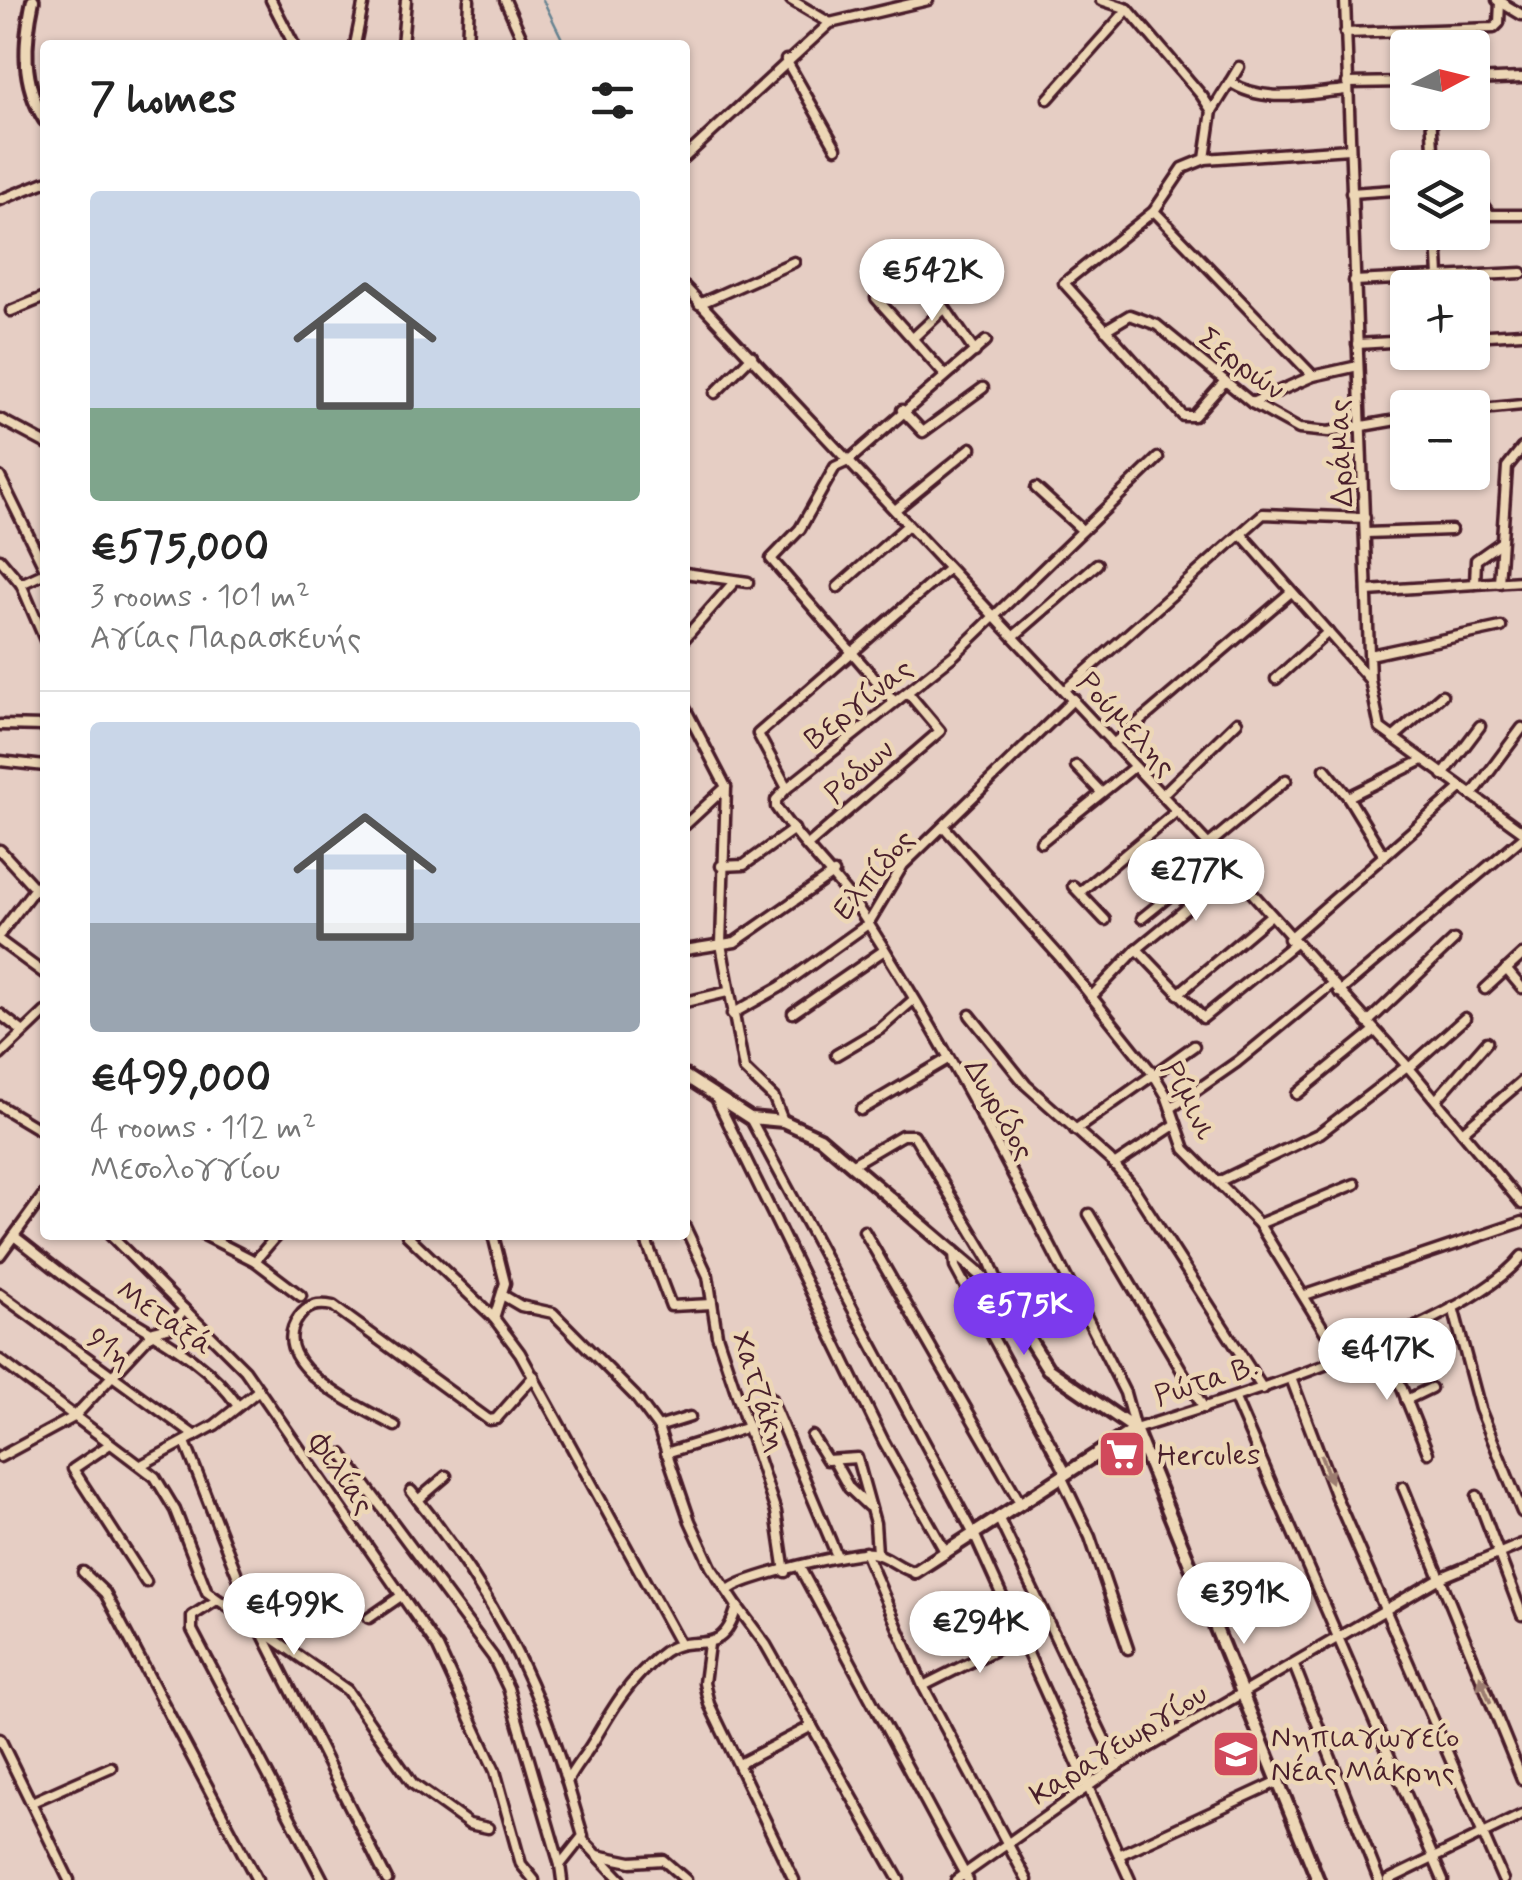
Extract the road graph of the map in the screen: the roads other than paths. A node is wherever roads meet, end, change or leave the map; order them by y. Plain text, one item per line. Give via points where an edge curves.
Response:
1 (33, 0) edge
2 (272, 0) edge
3 (364, 0) edge
4 (406, 0) edge
5 (470, 0) edge
6 (505, 0) edge
7 (791, 0) edge
8 (928, 0) edge
9 (1101, 0) edge
10 (1345, 0) edge
11 (1499, 1) edge
12 (1128, 9) junction
13 (1522, 15) edge
14 (830, 23) junction
15 (1345, 33) junction
16 (292, 40) edge
17 (356, 40) edge
18 (402, 40) edge
19 (467, 40) edge
20 (523, 40) edge
21 (786, 60) junction
22 (1240, 67) dead end
23 (1522, 78) edge
24 (1490, 79) edge
25 (1230, 82) junction
26 (1390, 83) edge
27 (1347, 87) junction
28 (1048, 99) dead end
29 (1212, 110) junction
30 (40, 111) edge
31 (836, 148) dead end
32 (1349, 149) junction
33 (690, 151) edge
34 (1206, 159) junction
35 (40, 184) edge
36 (1390, 191) edge
37 (1350, 193) junction
38 (0, 200) edge
39 (1154, 211) junction
40 (1490, 212) edge
41 (1522, 216) edge
42 (794, 262) dead end
43 (1522, 273) edge
44 (908, 274) dead end
45 (1490, 275) edge
46 (1390, 279) edge
47 (1354, 281) junction
48 (690, 293) edge
49 (40, 298) edge
50 (876, 298) dead end
51 (699, 304) junction
52 (944, 310) junction
53 (11, 311) dead end
54 (1105, 330) junction
55 (1522, 333) edge
56 (1490, 335) edge
57 (913, 338) junction
58 (986, 341) dead end
59 (1390, 342) edge
60 (1357, 344) junction
61 (975, 352) junction
62 (752, 356) junction
63 (1358, 366) junction
64 (946, 374) junction
65 (1313, 376) junction
66 (1225, 380) junction
67 (982, 388) dead end
68 (715, 393) dead end
69 (1252, 403) junction
70 (1522, 405) edge
71 (1490, 408) edge
72 (902, 410) junction
73 (0, 419) edge
74 (1390, 421) edge
75 (1362, 425) junction
76 (40, 440) edge
77 (971, 448) dead end
78 (1522, 448) edge
79 (1158, 458) dead end
80 (848, 462) junction
81 (0, 477) edge
82 (1036, 488) dead end
83 (894, 510) junction
84 (1365, 518) junction
85 (908, 525) junction
86 (1082, 530) junction
87 (1451, 530) dead end
88 (1366, 533) junction
89 (1242, 535) junction
90 (1500, 543) junction
91 (0, 559) edge
92 (40, 561) edge
93 (1098, 564) dead end
94 (948, 569) junction
95 (40, 574) edge
96 (690, 574) edge
97 (1522, 581) edge
98 (734, 582) junction
99 (748, 582) dead end
100 (1499, 583) junction
101 (22, 584) junction
102 (1474, 584) junction
103 (838, 587) dead end
104 (1368, 591) junction
105 (1290, 592) junction
106 (994, 616) junction
107 (1501, 626) dead end
108 (40, 628) edge
109 (690, 632) edge
110 (1328, 632) junction
111 (1014, 636) junction
112 (851, 653) junction
113 (1370, 655) junction
114 (1276, 679) dead end
115 (1370, 680) junction
116 (1066, 690) junction
117 (908, 693) junction
118 (1442, 694) dead end
119 (1074, 699) junction
120 (894, 701) junction
121 (690, 718) edge
122 (1238, 722) dead end
123 (1, 723) edge
124 (40, 726) edge
125 (1480, 726) dead end
126 (1522, 728) edge
127 (1393, 738) junction
128 (1113, 744) junction
129 (1423, 760) junction
130 (0, 762) edge
131 (40, 766) edge
132 (1076, 766) dead end
133 (1134, 767) junction
134 (1325, 769) dead end
135 (1443, 774) junction
136 (1286, 780) dead end
137 (726, 787) junction
138 (787, 788) junction
139 (1461, 788) junction
140 (1100, 791) junction
141 (1162, 795) junction
142 (1472, 795) junction
143 (1348, 796) junction
144 (1177, 812) junction
145 (1522, 817) edge
146 (690, 820) edge
147 (944, 828) junction
148 (794, 829) junction
149 (1520, 832) edge
150 (1041, 842) dead end
151 (808, 845) junction
152 (1208, 845) junction
153 (0, 850) edge
154 (1219, 856) junction
155 (1384, 856) junction
156 (721, 866) junction
157 (1232, 871) junction
158 (834, 873) junction
159 (35, 888) junction
160 (40, 893) edge
161 (1270, 916) junction
162 (1142, 918) dead end
163 (1105, 920) dead end
164 (868, 924) junction
165 (0, 938) edge
166 (1454, 940) dead end
167 (1292, 941) junction
168 (722, 944) junction
169 (690, 949) edge
170 (1137, 949) junction
171 (883, 951) junction
172 (1522, 955) edge
173 (1506, 969) junction
174 (40, 970) edge
175 (1336, 988) junction
176 (1485, 988) dead end
177 (1522, 988) edge
178 (727, 992) junction
179 (1178, 994) junction
180 (1091, 997) junction
181 (690, 1001) edge
182 (912, 1001) junction
183 (793, 1013) dead end
184 (0, 1014) edge
185 (732, 1014) junction
186 (970, 1014) dead end
187 (40, 1016) edge
188 (1465, 1018) dead end
189 (1367, 1023) junction
190 (22, 1031) junction
191 (1374, 1031) junction
192 (1487, 1042) dead end
193 (1194, 1046) dead end
194 (0, 1055) edge
195 (836, 1056) dead end
196 (946, 1060) junction
197 (1408, 1067) junction
198 (1154, 1075) junction
199 (690, 1080) edge
200 (1522, 1081) edge
201 (1297, 1094) dead end
202 (717, 1100) junction
203 (1436, 1100) junction
204 (0, 1106) edge
205 (1171, 1108) junction
206 (861, 1110) dead end
207 (750, 1118) junction
208 (783, 1121) junction
209 (1176, 1124) junction
210 (40, 1130) edge
211 (1075, 1130) junction
212 (1462, 1132) junction
213 (1114, 1164) junction
214 (851, 1165) junction
215 (1218, 1182) junction
216 (1355, 1184) dead end
217 (40, 1203) edge
218 (1522, 1204) edge
219 (1089, 1214) dead end
220 (1522, 1222) edge
221 (1259, 1224) junction
222 (864, 1231) dead end
223 (14, 1236) junction
224 (690, 1238) edge
225 (115, 1240) edge
226 (214, 1240) edge
227 (273, 1240) edge
228 (412, 1240) edge
229 (495, 1240) edge
230 (646, 1240) edge
231 (954, 1251) junction
232 (0, 1255) edge
233 (1522, 1256) edge
234 (255, 1261) junction
235 (1518, 1265) edge
236 (0, 1294) edge
237 (1304, 1295) junction
238 (301, 1296) dead end
239 (504, 1296) junction
240 (1004, 1298) junction
241 (712, 1304) junction
242 (1453, 1307) junction
243 (184, 1310) junction
244 (494, 1318) junction
245 (154, 1331) junction
246 (1382, 1339) junction
247 (1340, 1356) junction
248 (0, 1360) edge
249 (534, 1376) junction
250 (112, 1377) junction
251 (1291, 1378) junction
252 (1431, 1388) dead end
253 (1263, 1389) junction
254 (259, 1390) junction
255 (770, 1398) dead end
256 (1234, 1399) junction
257 (1406, 1400) junction
258 (238, 1406) junction
259 (1204, 1408) junction
260 (74, 1417) junction
261 (690, 1417) dead end
262 (395, 1426) dead end
263 (658, 1426) junction
264 (750, 1427) junction
265 (1135, 1429) junction
266 (195, 1436) junction
267 (812, 1436) dead end
268 (184, 1442) junction
269 (110, 1444) junction
270 (666, 1453) junction
271 (1428, 1453) dead end
272 (342, 1454) dead end
273 (0, 1456) edge
274 (835, 1462) junction
275 (142, 1464) junction
276 (1064, 1475) junction
277 (446, 1476) dead end
278 (1404, 1487) dead end
279 (411, 1492) dead end
280 (1477, 1496) dead end
281 (418, 1500) junction
282 (1021, 1504) junction
283 (869, 1506) junction
284 (1522, 1512) edge
285 (998, 1519) junction
286 (974, 1536) junction
287 (1522, 1544) edge
288 (865, 1552) junction
289 (946, 1553) junction
290 (877, 1554) junction
291 (1498, 1554) junction
292 (837, 1556) junction
293 (800, 1568) junction
294 (83, 1572) dead end
295 (785, 1572) junction
296 (914, 1572) joint
297 (1440, 1578) junction
298 (146, 1582) dead end
299 (729, 1590) junction
300 (400, 1596) junction
301 (217, 1600) junction
302 (736, 1606) junction
303 (1387, 1612) junction
304 (1522, 1615) edge
305 (369, 1618) dead end
306 (264, 1634) junction
307 (1021, 1637) junction
308 (1340, 1638) junction
309 (679, 1643) junction
310 (709, 1644) junction
311 (1128, 1649) dead end
312 (1294, 1665) junction
313 (924, 1686) junction
314 (1242, 1695) junction
315 (812, 1726) junction
316 (0, 1739) edge
317 (739, 1764) junction
318 (1117, 1766) junction
319 (111, 1767) dead end
320 (1522, 1778) edge
321 (1279, 1781) junction
322 (567, 1782) junction
323 (1088, 1784) junction
324 (32, 1802) junction
325 (1522, 1815) edge
326 (488, 1828) dead end
327 (1482, 1835) junction
328 (583, 1836) junction
329 (1006, 1842) junction
330 (597, 1855) junction
331 (1119, 1855) junction
332 (1433, 1859) junction
333 (560, 1865) junction
334 (966, 1877) edge
335 (69, 1880) edge
336 (257, 1880) edge
337 (322, 1880) edge
338 (388, 1880) edge
339 (534, 1880) edge
340 (562, 1880) edge
341 (621, 1880) edge
342 (686, 1880) edge
343 (794, 1880) edge
344 (899, 1880) edge
345 (956, 1880) edge
346 (1027, 1880) edge
347 (1130, 1880) edge
348 (1318, 1880) edge
349 (1379, 1880) edge
350 (1388, 1880) edge
351 (1443, 1880) edge
352 (1502, 1880) edge

1 - 30 street via 26,63
2 - 16 street
3 - 17 street
4 - 18 street
5 - 19 street
6 - 20 street
7 - 14 street
8 - 14 street
9 - 12 street
10 - 15 street, Δράμας
11 - 13 street
11 - 15 street via 1494,28
12 - 28 street
12 - 29 street
14 - 21 street
15 - 27 street, Δράμας
21 - 31 street
21 - 33 street
22 - 25 street
23 - 24 street
25 - 27 street via 1250,94 1273,95
25 - 29 street
26 - 27 street
27 - 32 street, Δράμας
29 - 34 street
32 - 34 street
32 - 37 street, Δράμας
34 - 39 street via 1183,168
35 - 38 street
36 - 37 street
37 - 47 street, Δράμας
39 - 54 street via 1064,284
39 - 65 street
40 - 41 street
42 - 51 street
43 - 45 street
44 - 52 street via 930,285
46 - 47 street
47 - 60 street, Δράμας
48 - 51 street, Ρούμελης
49 - 53 street
50 - 57 street
51 - 62 street, Ρούμελης
52 - 57 street
52 - 61 street
54 - 66 street, Σερρών via 1121,317 1141,318
54 - 66 street via 1188,418
55 - 56 street
57 - 64 street
58 - 61 street
59 - 60 street
60 - 63 street, Δράμας
61 - 64 street
62 - 68 street
62 - 80 street, Ρούμελης
63 - 65 street
63 - 75 street, Δράμας
64 - 72 street
65 - 69 street
66 - 69 street, Σερρών
67 - 72 street via 923,432
69 - 75 street, Σερρών via 1312,431
70 - 71 street
72 - 80 street
73 - 76 street
74 - 75 street, Σερρών
75 - 84 street, Δράμας
77 - 83 street
78 - 90 street via 1507,467
79 - 86 street, Βεργίνας
80 - 83 street, Ρούμελης
80 - 112 street via 835,467 800,529 771,559
81 - 92 street
82 - 86 street
83 - 85 street, Ρούμελης
84 - 88 street, Δράμας
84 - 89 street via 1268,512
85 - 94 street, Ρούμελης
85 - 103 street
86 - 106 street, Βεργίνας
87 - 88 street
88 - 104 street, Δράμας
89 - 105 street
89 - 116 street
90 - 100 street
90 - 102 street via 1476,560
91 - 101 street
93 - 111 street
94 - 106 street, Ρούμελης
94 - 112 street
95 - 101 street
96 - 98 street
97 - 100 street
98 - 99 street
98 - 109 street
100 - 102 street
101 - 108 street
102 - 104 street
104 - 113 street, Δράμας
105 - 110 street
105 - 128 street
106 - 111 street, Ρούμελης
106 - 117 street, Βεργίνας
107 - 113 street
110 - 114 street
110 - 115 street
111 - 116 street, Ρούμελης
112 - 120 street
112 - 138 street via 758,734
113 - 115 street, Δράμας
115 - 127 street, Δράμας via 1377,723
116 - 119 street, Ρούμελης
117 - 120 street, Βεργίνας
117 - 151 street, Ρόδων via 940,731
118 - 127 street
119 - 128 street, Ρούμελης
119 - 147 street, Ελπίδος
120 - 138 street, Βεργίνας
121 - 137 street
122 - 141 street
123 - 124 street
125 - 135 street
126 - 142 street
127 - 129 street, Δράμας
128 - 133 street, Ρούμελης
129 - 135 street, Δράμας
129 - 143 street
130 - 131 street
132 - 140 street
133 - 140 street
133 - 141 street, Ρούμελης
134 - 143 street
135 - 139 street, Δράμας
136 - 152 street
137 - 146 street
137 - 156 street
138 - 148 street, Βεργίνας via 776,807
139 - 142 street, Δράμας
139 - 155 street
140 - 150 street
141 - 144 street, Ρούμελης
142 - 149 street, Δράμας
143 - 155 street
144 - 152 street, Ρούμελης
144 - 163 street via 1077,890
145 - 149 street
147 - 164 street, Ελπίδος via 903,865
147 - 180 street, Ρίμινι
148 - 151 street, Δωρίδος
148 - 156 street via 748,863
149 - 175 street
151 - 158 street, Δωρίδος
152 - 154 street, Ρούμελης
153 - 159 street
154 - 157 street, Ρούμελης
154 - 162 street
155 - 167 street
156 - 168 street
157 - 161 street, Ρούμελης
157 - 170 street
158 - 164 street, Δωρίδος
158 - 168 street via 736,942
159 - 160 street
159 - 165 street
161 - 167 street, Ρούμελης
161 - 179 street
164 - 171 street, Δωρίδος
164 - 185 street, Ελπίδος
165 - 174 street
166 - 189 street
167 - 175 street, Ρούμελης
167 - 179 street via 1208,1017 1199,1017
168 - 169 street
168 - 178 street
170 - 179 street
170 - 180 street
171 - 182 street, Δωρίδος
171 - 183 street
172 - 173 street
173 - 176 street
173 - 177 street
175 - 189 street, Ρούμελης
175 - 205 street
178 - 181 street
178 - 185 street
180 - 198 street, Ρίμινι
182 - 195 street
182 - 196 street, Δωρίδος
184 - 190 street
185 - 208 street via 745,1072 774,1098
186 - 211 street via 1026,1085
187 - 190 street
188 - 197 street
189 - 191 street, Ρούμελης
190 - 194 street
191 - 197 street, Ρούμελης
191 - 201 street
192 - 203 street
193 - 198 street
196 - 206 street
196 - 265 street, Δωρίδος via 1059,1262 1125,1393
197 - 203 street, Ρούμελης
197 - 215 street via 1320,1133
198 - 205 street, Ρίμινι
198 - 211 street
199 - 202 street
200 - 212 street
202 - 207 street
202 - 289 street via 884,1442
203 - 212 street, Ρούμελης
204 - 210 street
205 - 209 street, Ρίμινι
207 - 208 street
207 - 286 street
208 - 214 street via 820,1138
209 - 213 street
209 - 215 street, Ρίμινι via 1185,1149
211 - 213 street
212 - 218 street, Ρούμελης
213 - 253 street
214 - 231 street
214 - 240 street via 902,1135 914,1135 989,1260
215 - 221 street, Ρίμινι
216 - 221 street
217 - 223 street
219 - 259 street
220 - 237 street
221 - 237 street, Ρίμινι
222 - 282 street
223 - 232 street
223 - 245 street, Μεταξά via 102,1302
224 - 241 street, Χατζάκη via 708,1276
225 - 243 street, Φιλίας
226 - 234 street
227 - 234 street
228 - 244 street
229 - 239 street
230 - 241 street via 671,1306
231 - 240 street
231 - 276 street via 955,1267
233 - 235 street, Ρώτα Β.
234 - 238 street
235 - 242 street, Ρώτα Β.
236 - 250 street, 91η
237 - 247 street, Ρίμινι
239 - 244 street
239 - 263 street via 552,1313
240 - 265 street via 1048,1368
241 - 264 street, Χατζάκη
242 - 246 street, Ρώτα Β.
242 - 284 street via 1480,1409
243 - 245 street via 171,1327
243 - 254 street, Φιλίας
244 - 249 street
245 - 250 street
245 - 258 street, Μεταξά via 206,1370
246 - 247 street, Ρώτα Β.
246 - 257 street
247 - 251 street, Ρώτα Β.
248 - 260 street
249 - 262 street via 489,1420 333,1306 303,1311 291,1341 298,1363
249 - 309 street
250 - 260 street
250 - 266 street, 91η
251 - 253 street, Ρώτα Β.
251 -> 303 street
252 - 257 street
253 - 256 street, Ρώτα Β.
254 - 258 street
254 - 300 street, Φιλίας
255 - 292 street
256 - 259 street, Ρώτα Β.
256 - 308 street
257 - 271 street
258 - 266 street
259 - 265 street, Ρώτα Β.
260 - 269 street
260 - 273 street
261 - 263 street
263 - 270 street
264 - 270 street
264 - 295 street, Χατζάκη
265 - 276 street, Ρώτα Β.
265 - 314 street
266 - 268 street
267 - 274 street
268 - 275 street
268 - 306 street
269 - 275 street
269 - 298 street via 73,1469
270 - 299 street via 711,1567
272 - 333 street via 493,1657
274 - 283 street
274 - 283 street via 857,1458
275 - 301 street via 165,1491 200,1580
276 - 282 street, Ρώτα Β.
276 - 311 street
277 - 281 street
278 - 297 street
279 - 281 street
280 - 291 street
281 - 322 street via 514,1642
282 - 285 street, Ρώτα Β.
283 - 290 street
285 - 286 street, Ρώτα Β.
285 - 318 street
286 - 289 street, Ρώτα Β.
286 - 307 street
287 - 291 street, Καραγεωργίου
288 - 290 street
288 - 292 street
288 - 313 street
289 - 296 street, Ρώτα Β.
290 - 296 street
291 - 297 street, Καραγεωργίου
291 - 304 street
292 - 293 street
293 - 295 street
293 - 334 street
294 - 336 street via 105,1594
295 - 299 street via 755,1575
297 - 303 street, Καραγεωργίου
320 -> 297 street
299 - 302 street
300 - 305 street
300 - 339 street, Φιλίας via 461,1691 506,1800 522,1864
301 - 306 street
301 - 337 street via 192,1616 192,1630
302 - 310 street via 726,1633
302 - 315 street
303 - 308 street, Καραγεωργίου
303 - 327 street
306 - 326 street via 346,1690 413,1784 469,1824
306 - 338 street
307 - 313 street
307 - 323 street
308 - 312 street, Καραγεωργίου
308 - 332 street
309 - 310 street
309 - 322 street via 618,1696
310 - 317 street via 705,1690
312 - 314 street, Καραγεωργίου
312 - 349 street
313 - 329 street
314 - 318 street, Καραγεωργίου
314 - 321 street
315 - 317 street
315 - 344 street
316 - 324 street
317 - 343 street
318 - 323 street, Καραγεωργίου
319 - 324 street
321 - 331 street
321 - 348 street
322 - 328 street
323 - 329 street, Καραγεωργίου
323 - 331 street
324 - 335 street
325 - 327 street
327 - 332 street
327 - 352 street
328 - 330 street
328 - 333 street
329 - 334 street, Καραγεωργίου
329 - 346 street
330 - 341 street
330 - 342 street via 663,1860
331 - 347 street
332 - 350 street
332 - 351 street
333 - 340 street
334 - 345 street, Καραγεωργίου

